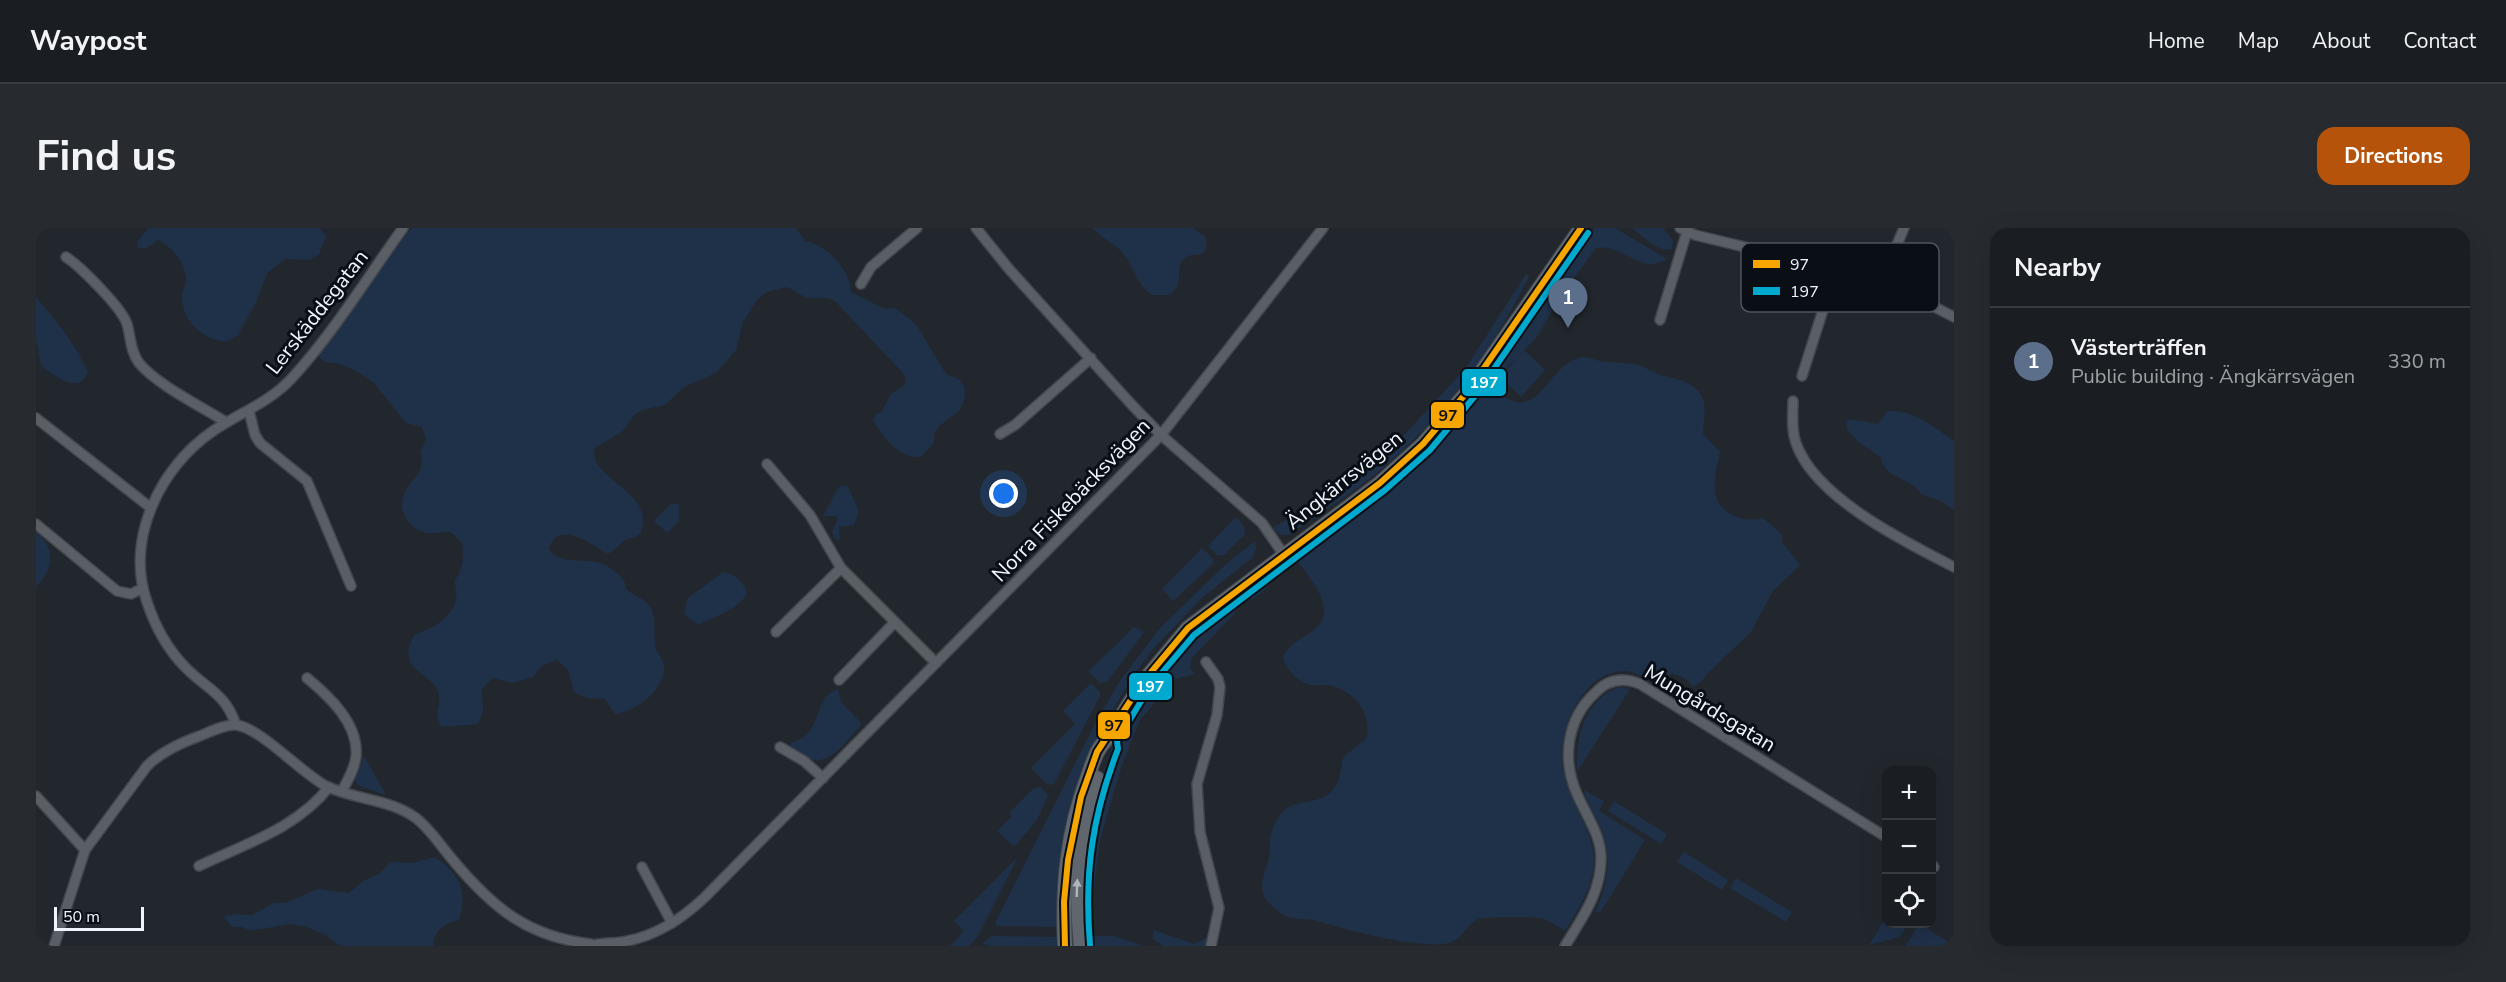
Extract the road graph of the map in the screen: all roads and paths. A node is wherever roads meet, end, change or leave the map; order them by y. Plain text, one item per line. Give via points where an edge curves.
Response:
1 (403, 228) edge
2 (917, 228) edge
3 (976, 228) edge
4 (1581, 228) edge
5 (1904, 228) edge
6 (1320, 229) edge
7 (1684, 229) edge
8 (1898, 243) edge
9 (1741, 244) edge
10 (66, 257) dead end
11 (861, 284) dead end
12 (1939, 309) edge
13 (1822, 312) edge
14 (1954, 317) edge
15 (1660, 320) dead end
16 (1091, 358) junction
17 (1802, 376) dead end
18 (1793, 401) dead end
19 (249, 411) junction
20 (36, 418) edge
21 (226, 422) junction
22 (1000, 434) dead end
23 (1161, 435) junction
24 (767, 464) dead end
25 (151, 508) junction
26 (36, 525) edge
27 (1284, 555) junction
28 (1954, 567) edge
29 (841, 568) junction
30 (351, 586) dead end
31 (143, 588) junction
32 (895, 622) junction
33 (776, 632) dead end
34 (1206, 662) dead end
35 (936, 663) junction
36 (307, 678) dead end
37 (839, 680) dead end
38 (236, 725) junction
39 (1107, 739) junction
40 (780, 747) dead end
41 (823, 778) junction
42 (329, 787) junction
43 (342, 791) junction
44 (36, 796) edge
45 (1882, 834) edge
46 (84, 850) junction
47 (200, 866) dead end
48 (642, 867) dead end
49 (672, 923) junction
50 (591, 945) edge
51 (54, 946) edge
52 (1065, 946) edge
53 (1081, 946) edge
54 (1211, 946) edge
55 (1565, 946) edge

1 - 19 street, Lerskäddegatan via 293,377
2 - 11 street via 872,267
3 - 16 street
4 - 27 street, Ängkärrsvägen via 1468,391 1423,444 1380,483
5 - 8 street
6 - 23 street, Norra Fiskebäcksvägen
7 - 9 street
7 - 15 street
10 - 21 street via 87,273 120,311 133,353 142,367
12 - 14 street
13 - 17 street
16 - 22 street
16 - 23 street
18 - 28 street via 1793,433 1814,474 1881,528
19 - 21 street, Lerskäddegatan
19 - 30 street via 260,443 307,481
20 - 25 street
21 - 25 street, Lerskäddegatan via 177,463
23 - 27 street via 1262,523
23 - 35 street, Norra Fiskebäcksvägen
24 - 29 street via 810,515
25 - 31 street, Lerskäddegatan via 143,544
26 - 31 street via 117,591 131,594
27 - 39 street, Ängkärrsvägen via 1188,628 1142,683
29 - 32 street
29 - 33 street
31 - 38 street, Lerskäddegatan via 150,613 175,656 227,703
32 - 35 street
32 - 37 street
34 - 54 street via 1220,687 1217,715 1197,784 1200,832 1219,908
35 - 41 street, Norra Fiskebäcksvägen
36 - 43 street via 336,705 356,741 355,764
38 - 42 street, Norra Fiskebäcksvägen via 254,732
38 - 46 street via 156,757
39 - 52 street, Ängkärrsvägen via 1093,762 1073,822 1065,873
53 -> 39 street, Ängkärrsvägen via 1077,908 1080,849
40 - 41 street
41 - 49 street, Norra Fiskebäcksvägen via 705,897
42 - 43 street, Norra Fiskebäcksvägen
42 - 47 street via 314,806 269,835
43 - 50 street, Norra Fiskebäcksvägen via 394,806 418,820 486,897 514,920 550,937
44 - 46 street
45 - 55 street, Mungårdsgatan via 1640,684 1612,681 1585,703 1570,736 1570,774 1596,832 1601,856 1598,889
46 - 51 street
48 - 49 street
49 - 50 street, Norra Fiskebäcksvägen via 641,938

